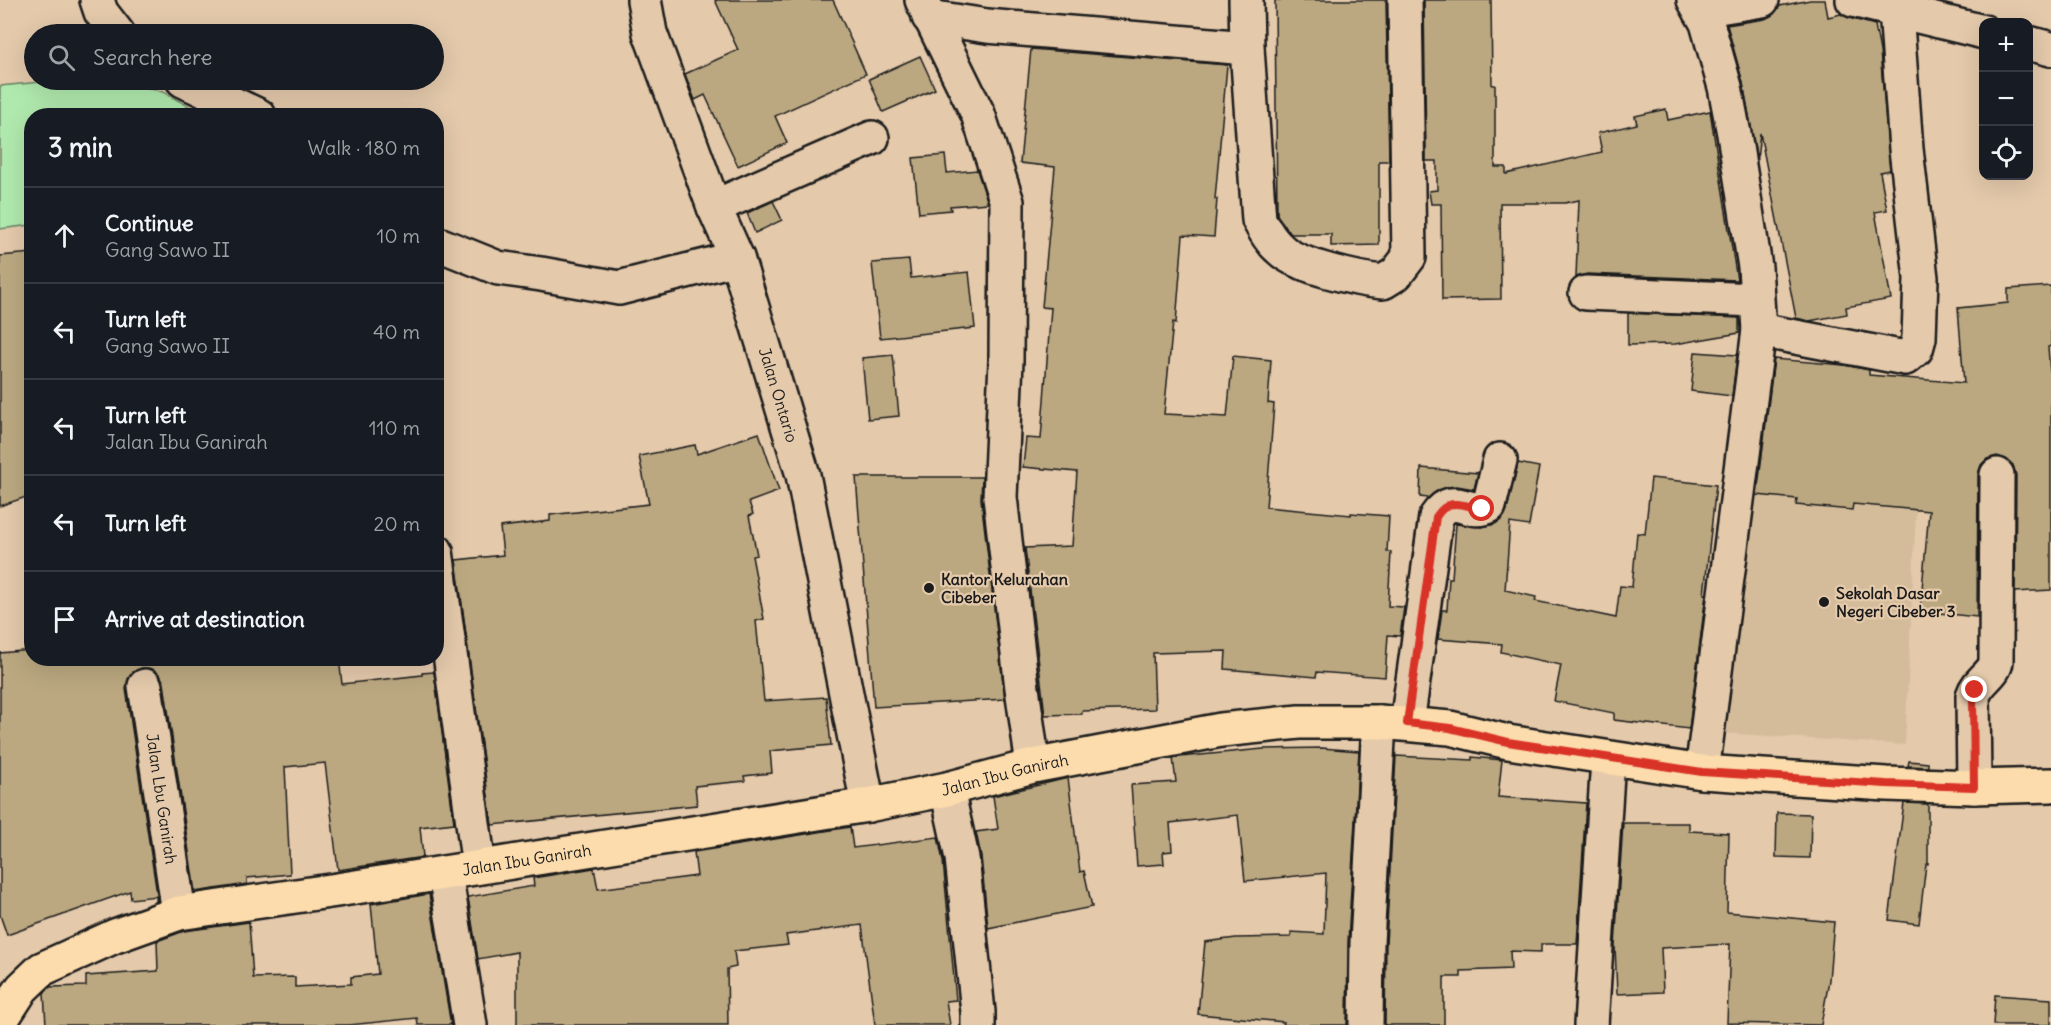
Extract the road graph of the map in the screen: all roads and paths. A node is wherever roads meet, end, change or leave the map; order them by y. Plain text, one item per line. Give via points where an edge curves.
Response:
1 (97, 0) edge
2 (644, 0) edge
3 (1246, 0) edge
4 (1405, 0) edge
5 (1762, 0) edge
6 (1852, 0) edge
7 (1697, 5) edge
8 (925, 9) edge
9 (1896, 10) junction
10 (110, 24) edge
11 (1979, 31) edge
12 (2033, 44) edge
13 (1246, 48) junction
14 (2051, 49) edge
15 (204, 90) edge
16 (242, 108) edge
17 (872, 138) dead end
18 (714, 207) junction
19 (444, 246) edge
20 (737, 258) junction
21 (1587, 293) dead end
22 (1757, 315) junction
23 (1500, 460) dead end
24 (1997, 475) dead end
25 (444, 610) edge
26 (145, 686) dead end
27 (1393, 723) junction
28 (1608, 759) junction
29 (1033, 766) junction
30 (1702, 772) junction
31 (2051, 785) edge
32 (1974, 787) junction
33 (947, 789) junction
34 (868, 805) junction
35 (479, 867) junction
36 (445, 873) junction
37 (179, 913) junction
38 (0, 1018) edge
39 (470, 1025) edge
40 (978, 1025) edge
41 (1366, 1025) edge
42 (1591, 1025) edge

1 - 10 street
2 - 18 street, Jalan Ontario via 650,33
3 - 13 street
4 - 13 street via 1409,256 1396,274 1383,282 1339,274 1296,259 1282,252 1267,235 1259,220
5 - 7 street
6 - 9 street
7 - 22 street via 1707,23 1727,96 1755,267
8 - 13 street via 987,26
8 - 29 street via 978,114 1007,202 1000,497
9 - 11 street
9 - 22 street via 1921,278 1916,349 1905,358
12 - 14 street
15 - 16 street
17 - 18 street
18 - 20 street, Jalan Ontario
19 - 20 street via 498,268 619,288
20 - 34 street, Jalan Ontario via 803,475
21 - 22 street
22 - 30 street
23 - 27 street via 1489,506 1482,509 1451,504 1436,517
24 - 32 street via 1996,661 1973,696
25 - 35 street
26 - 37 street, Jalan Lbu Ganirah
27 - 28 main road, Jalan Ibu Ganirah via 1450,728
27 - 29 main road, Jalan Ibu Ganirah via 1299,722 1221,730
27 - 41 street via 1367,943
28 - 30 main road, Jalan Ibu Ganirah
28 - 42 street
29 - 33 main road, Jalan Ibu Ganirah
30 - 32 main road, Jalan Ibu Ganirah
31 - 32 main road, Jalan Ibu Ganirah
33 - 34 main road, Jalan Ibu Ganirah
33 - 40 street via 962,858
34 - 35 main road, Jalan Ibu Ganirah
35 - 36 main road, Jalan Ibu Ganirah
36 - 37 main road, Jalan Ibu Ganirah
36 - 39 street
37 - 38 main road, Jalan Ibu Ganirah via 42,969

